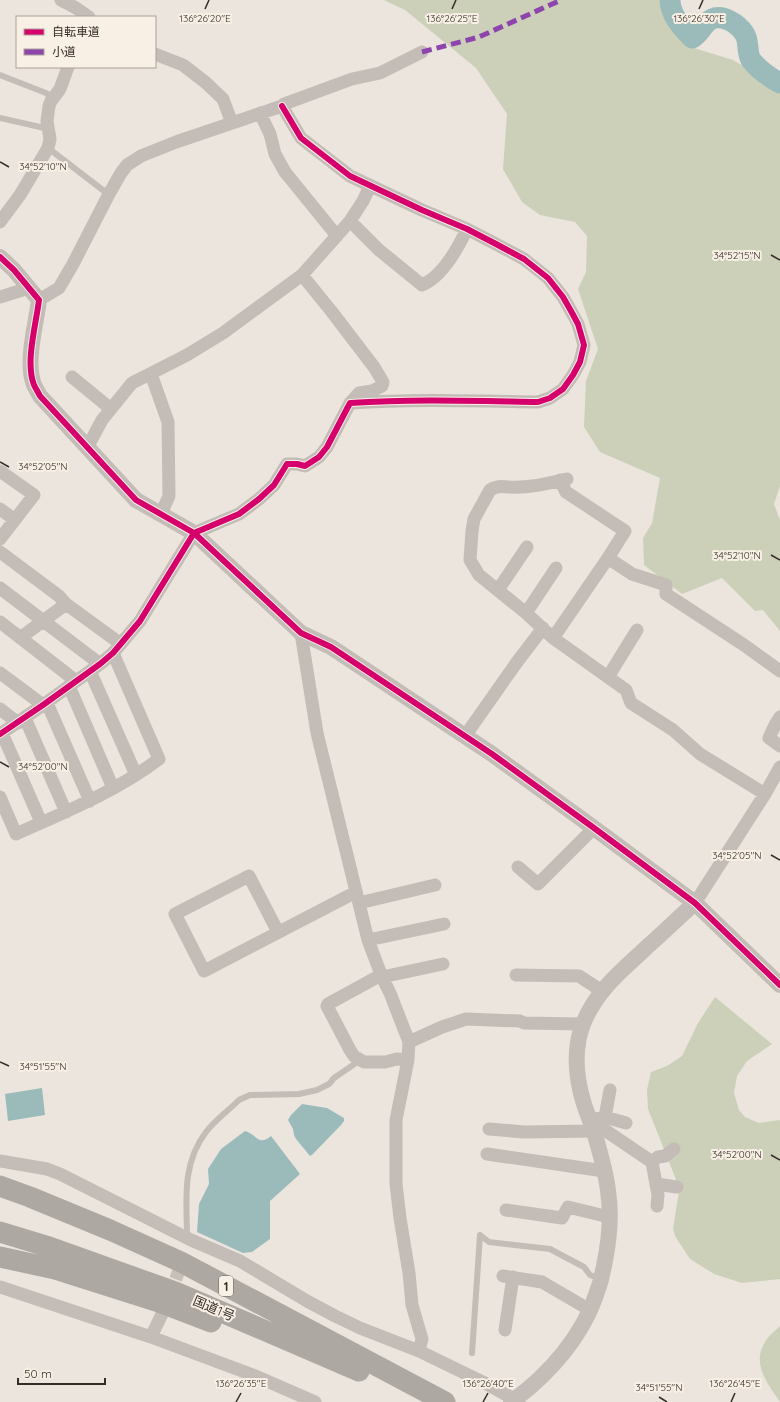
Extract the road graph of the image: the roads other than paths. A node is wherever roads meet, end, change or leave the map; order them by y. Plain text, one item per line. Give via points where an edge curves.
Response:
1 (61, 0) edge
2 (88, 16) edge
3 (422, 52) dead end
4 (156, 54) edge
5 (68, 68) edge
6 (0, 75) edge
7 (53, 98) junction
8 (282, 106) junction
9 (260, 113) junction
10 (0, 118) edge
11 (232, 123) junction
12 (49, 130) junction
13 (48, 148) junction
14 (370, 186) junction
15 (108, 194) junction
16 (350, 221) junction
17 (0, 222) edge
18 (467, 230) junction
19 (337, 236) junction
20 (0, 257) edge
21 (302, 275) junction
22 (34, 294) junction
23 (0, 297) edge
24 (150, 374) junction
25 (72, 377) dead end
26 (350, 403) junction
27 (111, 409) junction
28 (87, 448) junction
29 (0, 471) edge
30 (0, 509) edge
31 (161, 514) junction
32 (14, 520) junction
33 (194, 533) junction
34 (0, 539) edge
35 (528, 547) dead end
36 (1, 554) edge
37 (608, 558) junction
38 (556, 568) dead end
39 (0, 588) edge
40 (498, 590) junction
41 (66, 604) junction
42 (526, 613) junction
43 (42, 621) junction
44 (0, 622) edge
45 (543, 628) junction
46 (637, 630) dead end
47 (301, 634) junction
48 (20, 638) junction
49 (553, 638) junction
50 (117, 648) junction
51 (95, 668) junction
52 (780, 671) edge
53 (0, 673) edge
54 (608, 676) junction
55 (72, 684) junction
56 (45, 704) junction
57 (0, 709) edge
58 (780, 717) edge
59 (21, 721) junction
60 (1, 734) edge
61 (465, 736) junction
62 (780, 746) edge
63 (780, 767) edge
64 (136, 775) junction
65 (113, 788) junction
66 (765, 794) junction
67 (0, 797) edge
68 (90, 800) junction
69 (66, 812) junction
70 (41, 822) junction
71 (594, 828) junction
72 (518, 867) dead end
73 (435, 885) dead end
74 (358, 897) junction
75 (695, 903) junction
76 (444, 924) dead end
77 (278, 932) junction
78 (368, 940) junction
79 (443, 964) dead end
80 (516, 975) dead end
81 (382, 976) junction
82 (780, 985) edge
83 (602, 991) junction
84 (583, 1024) junction
85 (409, 1042) junction
86 (358, 1060) junction
87 (408, 1060) junction
88 (610, 1090) dead end
89 (596, 1123) junction
90 (626, 1123) dead end
91 (488, 1129) dead end
92 (674, 1149) dead end
93 (487, 1154) dead end
94 (0, 1161) edge
95 (652, 1162) junction
96 (604, 1171) junction
97 (656, 1184) junction
98 (0, 1186) edge
99 (677, 1187) dead end
100 (657, 1206) dead end
101 (506, 1210) dead end
102 (610, 1217) junction
103 (0, 1232) edge
104 (188, 1239) junction
105 (185, 1256) tunnel mouth
106 (0, 1257) edge
107 (601, 1279) junction
108 (0, 1287) edge
109 (590, 1310) junction
110 (162, 1314) dead end
111 (505, 1330) dead end
112 (151, 1337) junction
113 (419, 1351) junction
114 (472, 1353) dead end
115 (360, 1371) junction
116 (515, 1401) edge
117 (315, 1402) edge
118 (422, 1402) edge
119 (444, 1402) edge

1 - 2 street
3 - 8 street via 380,73 312,93
4 - 11 street via 183,65 223,98
5 - 7 street via 60,89
6 - 7 lane
7 - 12 street via 47,121
8 - 9 street
8 - 14 street via 301,138 350,176
9 - 11 street
9 - 19 street via 270,134 275,154 285,172
10 - 12 lane
11 - 15 street via 136,159 127,165
12 - 13 street
13 - 15 lane
13 - 17 street via 20,195
14 - 16 street
14 - 18 street
15 - 22 street via 59,288
16 - 18 street via 379,250 422,285 446,265
16 - 19 street
18 - 26 street via 524,259 558,289 578,324 584,345 580,362 563,389 538,402 429,400
19 - 21 street
20 - 22 street
21 - 24 street via 223,333
21 - 26 street via 369,360 383,382 379,388 359,393
22 - 23 street
22 - 28 street via 31,356 34,384 40,396
24 - 27 street via 132,383
24 - 31 street via 168,422 168,496
25 - 27 street
26 - 33 street via 319,457 305,466 287,464 274,485 239,514
27 - 28 street
28 - 31 street via 136,500
29 - 32 street via 34,495
30 - 32 street
31 - 33 street
32 - 34 street
33 - 47 street
33 - 50 street via 140,620
35 - 40 street
36 - 41 street via 60,596
37 - 40 street via 625,531 566,492 564,480 532,487 493,488 474,519 470,560 479,575
37 - 49 street
37 - 52 street via 632,574 666,585 666,594
38 - 42 street
39 - 43 street
40 - 42 street
41 - 43 street
41 - 50 street
42 - 45 street
43 - 48 street
43 - 51 street
44 - 48 street
45 - 49 street
45 - 61 street
46 - 54 street
47 - 61 street via 331,647
47 - 74 street via 317,733
48 - 55 street
49 - 54 street
50 - 51 street
50 - 64 street via 159,759
51 - 55 street
51 - 64 street
53 - 56 street
54 - 66 street via 626,690 631,703 673,730 700,754
55 - 56 street
55 - 65 street
56 - 59 street
56 - 68 street
57 - 59 street
58 - 62 street via 769,738
59 - 60 street
59 - 69 street
60 - 70 street
61 - 71 street
63 - 66 street
64 - 65 street
65 - 68 street
66 - 75 street
67 - 70 street via 16,834
68 - 69 street
69 - 70 street
71 - 72 street via 538,884
71 - 75 street
73 - 74 street
74 - 77 street
74 - 78 street
75 - 82 street
75 - 83 street
76 - 78 street
77 - 77 street via 204,971 175,914 249,876
78 - 81 street
79 - 81 street
80 - 83 street via 579,976
81 - 85 street
81 - 86 street via 327,1006
83 - 84 street
84 - 85 street via 466,1019
84 - 89 street via 578,1044 578,1084 584,1103
85 - 87 street
86 - 87 street
86 - 104 lane via 329,1084 317,1090 299,1094 250,1095 243,1098 206,1131 188,1167
87 - 113 street via 396,1120 396,1184 412,1304 422,1339
88 - 89 street
89 - 90 street
89 - 91 street via 524,1132
89 - 95 street
89 - 96 street
92 - 95 street
93 - 96 street
94 - 104 street via 47,1169 60,1174
95 - 97 street
96 - 102 street
97 - 99 street
97 - 100 street
98 - 119 highway, 1 via 110,1230 181,1262
101 - 102 street via 562,1218 568,1207
102 - 107 street
103 - 115 highway, 国道1号 / 1 via 175,1292
104 - 105 street
104 - 113 street via 240,1261 335,1316
106 - 115 highway, 1 via 55,1269 159,1302 347,1374
107 - 109 street
107 - 114 lane via 590,1275 584,1267 550,1249 490,1242 480,1235
108 - 112 street
109 - 111 street via 542,1282 508,1277
109 - 116 street via 556,1362
110 - 112 street
112 - 117 street via 253,1375
113 - 116 street via 487,1384
115 - 118 highway, 国道1号 / 1

